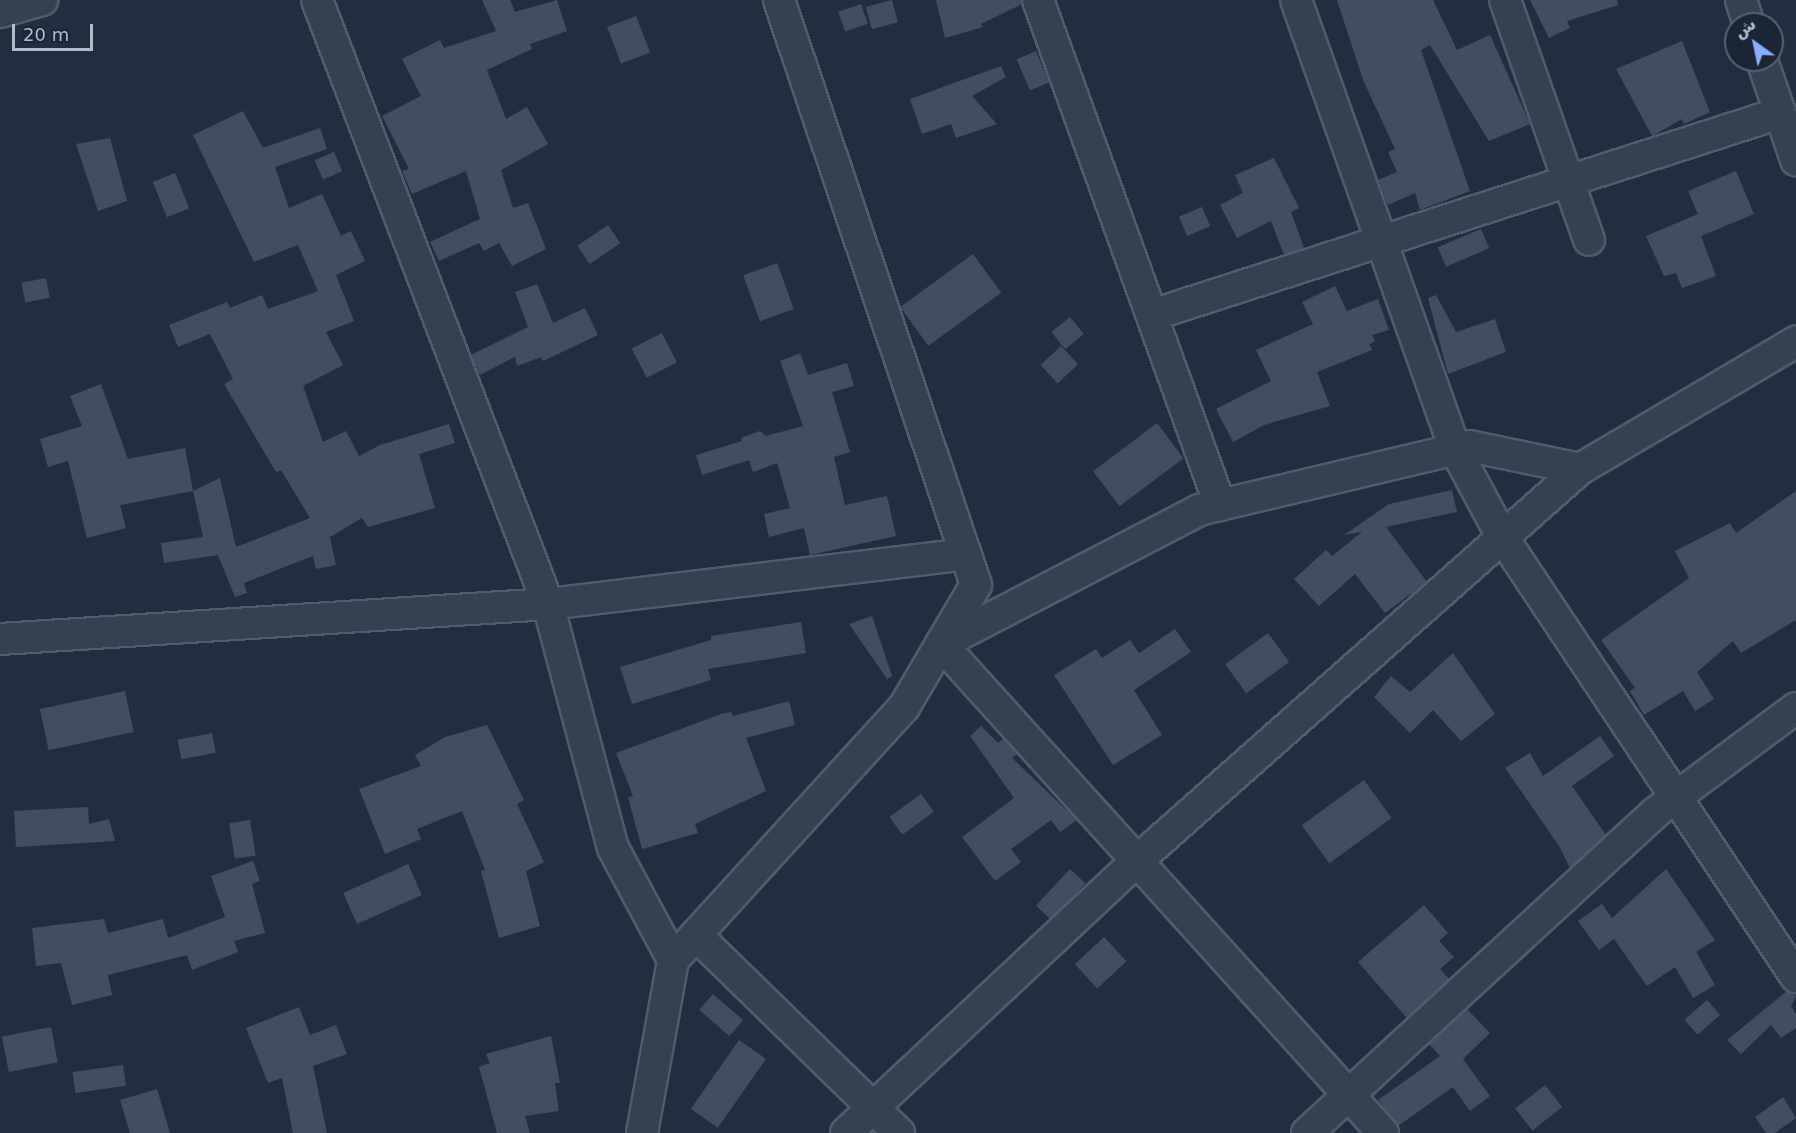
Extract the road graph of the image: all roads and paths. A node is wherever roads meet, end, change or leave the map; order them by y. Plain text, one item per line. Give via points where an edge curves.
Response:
1 (42, 0) edge
2 (317, 0) edge
3 (779, 0) edge
4 (1038, 0) edge
5 (1296, 0) edge
6 (1505, 0) edge
7 (0, 12) edge
8 (1766, 72) edge
9 (1780, 113) junction
10 (1796, 160) edge
11 (1569, 181) junction
12 (1589, 240) dead end
13 (1381, 241) junction
14 (1152, 315) junction
15 (1796, 342) edge
16 (1455, 449) junction
17 (1580, 470) junction
18 (1220, 505) junction
19 (1503, 538) junction
20 (965, 554) junction
21 (548, 604) junction
22 (0, 639) edge
23 (941, 644) junction
24 (1796, 708) edge
25 (1676, 797) junction
26 (1138, 860) junction
27 (696, 935) junction
28 (674, 960) junction
29 (1796, 977) edge
30 (1348, 1094) junction
31 (873, 1106) junction
32 (642, 1133) edge
33 (846, 1133) edge
34 (899, 1133) edge
35 (1307, 1133) edge
36 (1383, 1133) edge

1 - 7 street
2 - 21 street
3 - 20 street
4 - 14 street
5 - 13 street
6 - 11 street
8 - 9 street
9 - 10 street
9 - 11 street
11 - 12 street
11 - 13 street
13 - 14 street
13 - 16 street
14 - 18 street
15 - 17 street
16 - 17 street via 1469,446
16 - 18 street
16 - 19 street
17 - 19 street
18 - 23 street via 1199,510
19 - 25 street
19 - 26 street
20 - 21 street
20 - 23 street via 976,585
21 - 22 street
21 - 28 street via 613,848
23 - 26 street
23 - 27 street via 904,707
24 - 25 street
25 - 29 street
25 - 30 street
26 - 30 street
26 - 31 street
27 - 28 street
27 - 31 street
28 - 32 street
30 - 35 street
30 - 36 street
31 - 33 street
31 - 34 street

